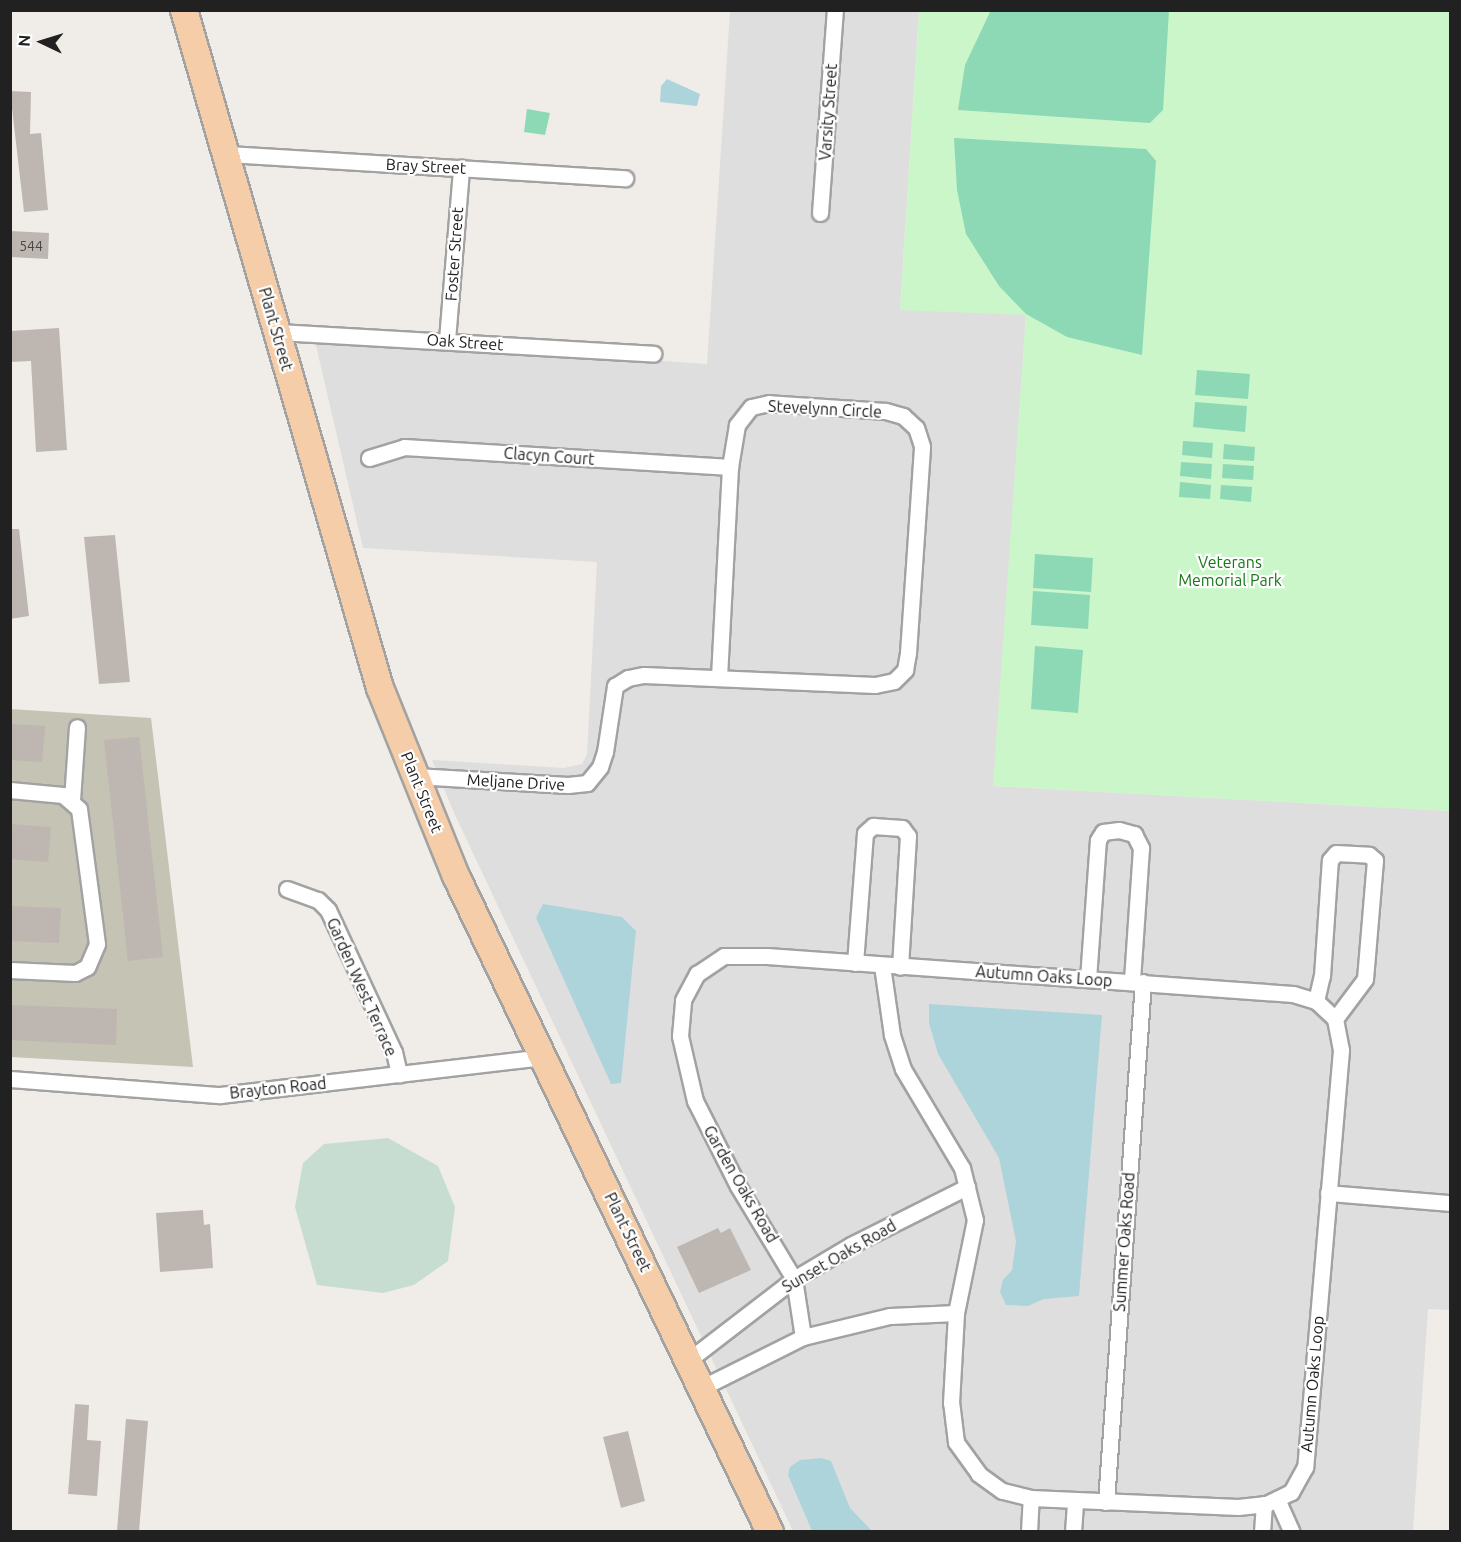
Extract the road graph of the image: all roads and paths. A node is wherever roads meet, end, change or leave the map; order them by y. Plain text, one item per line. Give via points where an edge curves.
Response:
1 (184, 10) edge
2 (835, 10) edge
3 (227, 154) junction
4 (461, 168) junction
5 (625, 178) dead end
6 (820, 213) dead end
7 (277, 332) junction
8 (447, 340) junction
9 (653, 354) dead end
10 (369, 458) dead end
11 (730, 467) junction
12 (719, 678) junction
13 (77, 727) dead end
14 (415, 776) junction
15 (10, 790) edge
16 (72, 800) junction
17 (287, 889) dead end
18 (855, 963) junction
19 (882, 966) junction
20 (900, 967) junction
21 (10, 969) edge
22 (1088, 979) junction
23 (1137, 982) junction
24 (1316, 1001) junction
25 (1335, 1019) junction
26 (544, 1057) junction
27 (399, 1074) junction
28 (10, 1079) edge
29 (967, 1187) junction
30 (1328, 1193) junction
31 (1450, 1203) edge
32 (794, 1279) junction
33 (956, 1313) junction
34 (803, 1337) junction
35 (690, 1359) junction
36 (703, 1387) junction
37 (1031, 1498) junction
38 (1075, 1501) junction
39 (1106, 1502) junction
40 (1271, 1502) junction
41 (770, 1532) edge
42 (1029, 1532) edge
43 (1073, 1532) edge
44 (1262, 1532) edge
45 (1292, 1532) edge

1 - 3 main road, Plant Street
2 - 6 street, Varsity Street
3 - 4 street, Bray Street
3 - 7 main road, Plant Street
4 - 5 street, Bray Street
4 - 8 street, Foster Street
7 - 8 street, Oak Street
7 - 14 main road, Plant Street via 380,688
8 - 9 street, Oak Street
10 - 11 street, Clacyn Court via 404,447
11 - 12 street, Stevelynn Circle
11 - 12 street, Stevelynn Circle via 737,425 751,407 769,403 885,411 903,416 916,428 922,446 905,670 894,681 875,685
12 - 14 street, Meljane Drive via 644,675 615,686 600,767 587,783
13 - 16 street
14 - 26 main road, Plant Street via 456,876
15 - 16 street via 63,795
16 - 21 street via 83,816 97,944 94,956 87,967 75,973
17 - 27 street, Garden West Terrace via 318,900 328,910 394,1052
18 - 19 street, Garden Oaks Road
18 - 20 street via 865,832 873,826 902,828 908,836
18 - 32 street, Garden Oaks Road via 724,956 697,974 682,1000 680,1036 695,1101 738,1186
19 - 20 street, Autumn Oaks Loop
19 - 29 street via 892,1035 903,1069 962,1168
20 - 22 street, Autumn Oaks Loop
22 - 23 street, Autumn Oaks Loop
22 - 23 street, Summer Oaks Road via 1098,840 1103,832 1119,830 1134,834 1141,848
23 - 24 street, Autumn Oaks Loop via 1293,994
23 - 39 street, Summer Oaks Road
24 - 25 street, Autumn Oaks Loop
24 - 25 street via 1322,976 1330,860 1336,853 1369,855 1375,860 1365,979
25 - 30 street, Autumn Oaks Loop via 1341,1050
26 - 27 street, Brayton Road
26 - 35 main road, Plant Street
27 - 28 street, Brayton Road via 220,1095
29 - 32 street, Sunset Oaks Road via 851,1245
29 - 33 street via 975,1220
30 - 31 street
30 - 40 street, Autumn Oaks Loop via 1305,1467 1291,1492
32 - 34 street, Garden Oaks Road
32 - 35 street, Sunset Oaks Road
33 - 34 street via 890,1316
33 - 37 street via 951,1402 956,1442 979,1474 1002,1491
34 - 36 street
35 - 36 main road, Plant Street
36 - 41 main road, Plant Street
37 - 38 street
37 - 42 street
38 - 39 street
38 - 43 street
39 - 40 street via 1238,1507
40 - 44 street
40 - 45 street

